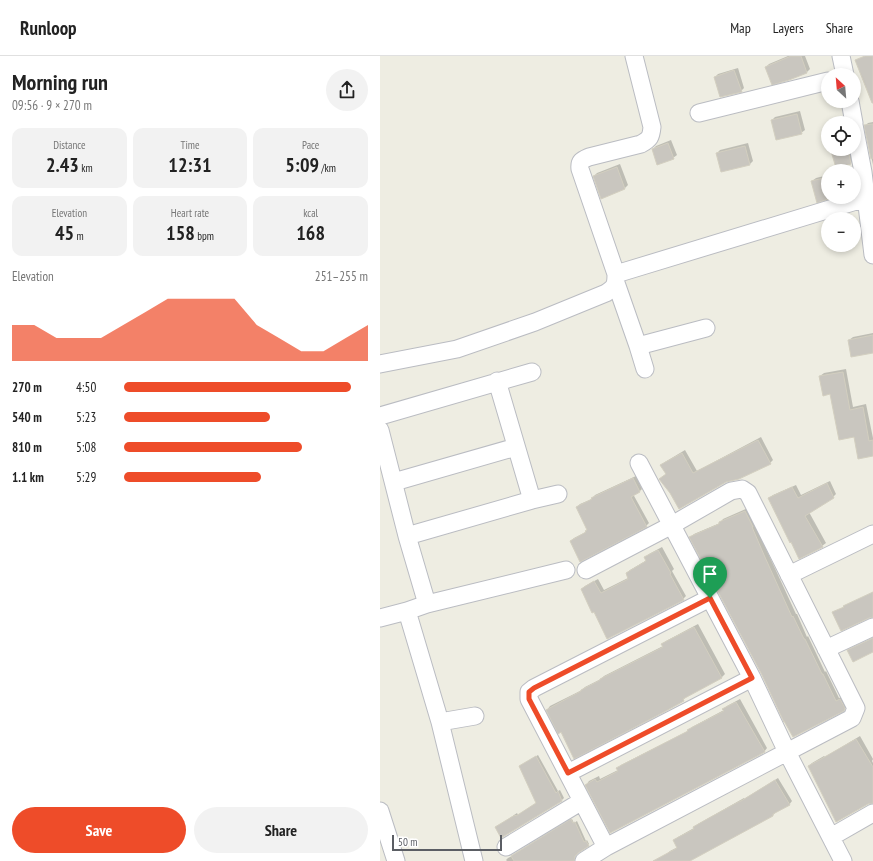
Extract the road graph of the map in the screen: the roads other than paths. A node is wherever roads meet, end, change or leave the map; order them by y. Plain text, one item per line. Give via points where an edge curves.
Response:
1 (634, 56) edge
2 (841, 56) edge
3 (844, 68) edge
4 (821, 83) edge
5 (699, 114) dead end
6 (860, 156) edge
7 (866, 198) junction
8 (873, 253) edge
9 (616, 278) junction
10 (706, 328) dead end
11 (638, 346) junction
12 (380, 364) edge
13 (645, 369) dead end
14 (532, 372) dead end
15 (497, 381) junction
16 (380, 416) edge
17 (380, 430) edge
18 (516, 447) junction
19 (639, 463) dead end
20 (394, 482) junction
21 (558, 494) dead end
22 (532, 500) junction
23 (672, 525) junction
24 (873, 534) edge
25 (407, 536) junction
26 (566, 570) dead end
27 (586, 570) dead end
28 (789, 575) junction
29 (710, 598) junction
30 (427, 604) junction
31 (407, 611) junction
32 (380, 618) edge
33 (873, 627) edge
34 (826, 649) junction
35 (752, 678) junction
36 (475, 716) dead end
37 (440, 722) junction
38 (787, 752) junction
39 (568, 773) junction
40 (582, 801) junction
41 (380, 811) edge
42 (873, 813) edge
43 (831, 837) junction
44 (506, 847) dead end
45 (606, 847) junction
46 (468, 860) edge
47 (396, 861) edge
48 (584, 861) edge
49 (843, 861) edge

1 - 9 street via 652,127 651,136 641,144 589,157 580,164
2 - 3 street
4 - 5 street
6 - 7 street
7 - 8 street
7 - 9 street
9 - 11 street
9 - 12 street via 613,288 606,293 535,322 457,349
10 - 11 street
11 - 13 street
14 - 15 street
15 - 16 street
15 - 18 street
17 - 20 street
18 - 20 street
18 - 22 street
19 - 23 street
20 - 25 street
21 - 22 street
22 - 25 street
23 - 27 street
23 - 28 street via 731,491 742,488 748,493
23 - 29 street
24 - 28 street
25 - 30 street
26 - 30 street
28 - 34 street
29 - 35 street
29 - 39 street via 529,692 529,699
30 - 31 street
31 - 32 street
31 - 37 street
33 - 34 street
34 - 38 street via 856,708 855,713 852,718
35 - 38 street
35 - 39 street
36 - 37 street
37 - 46 street
38 - 43 street
38 - 45 street
39 - 40 street
40 - 44 street
40 - 45 street
41 - 47 street
42 - 43 street
43 - 49 street
45 - 48 street

